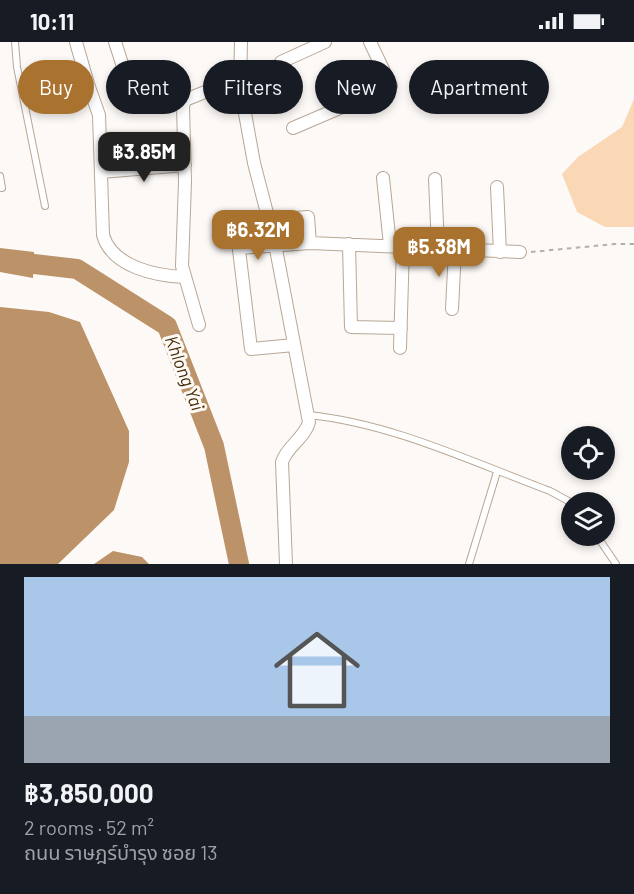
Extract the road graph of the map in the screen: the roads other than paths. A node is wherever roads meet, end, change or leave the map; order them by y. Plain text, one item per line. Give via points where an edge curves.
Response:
1 (15, 42) edge
2 (76, 42) edge
3 (115, 42) edge
4 (241, 42) edge
5 (325, 42) edge
6 (370, 42) edge
7 (121, 60) edge
8 (240, 60) edge
9 (285, 60) edge
10 (203, 93) edge
11 (246, 114) edge
12 (293, 128) dead end
13 (185, 165) junction
14 (101, 172) junction
15 (0, 176) edge
16 (383, 178) dead end
17 (435, 179) dead end
18 (497, 187) dead end
19 (2, 188) dead end
20 (45, 206) dead end
21 (269, 220) junction
22 (236, 225) dead end
23 (310, 243) junction
24 (275, 244) junction
25 (349, 244) junction
26 (397, 246) junction
27 (438, 247) junction
28 (239, 248) junction
29 (455, 249) junction
30 (500, 252) junction
31 (520, 252) road end
32 (185, 278) junction
33 (452, 309) dead end
34 (199, 325) dead end
35 (401, 328) junction
36 (294, 345) junction
37 (400, 348) dead end
38 (308, 415) junction
39 (497, 472) junction
40 (561, 497) edge
41 (604, 546) edge
42 (286, 564) edge
43 (469, 564) edge
44 (616, 564) edge

1 - 20 lane
2 - 14 street via 99,115
3 - 7 street
4 - 8 street
5 - 9 street
6 - 12 street via 391,86
10 - 13 street via 184,101
11 - 21 street
13 - 14 street
13 - 32 street via 181,252
14 - 32 street via 103,235 116,256 136,268
15 - 19 lane
16 - 26 street
17 - 27 street
18 - 30 street
21 - 23 street via 308,217
21 - 24 street
22 - 28 street
23 - 24 street
23 - 25 street
24 - 28 street
24 - 36 street
25 - 26 street
25 - 35 street via 351,327
26 - 27 street
26 - 35 street
27 - 29 street
28 - 36 street via 251,348
29 - 30 street
29 - 33 street
30 - 31 street
32 - 34 street
35 - 37 street
36 - 38 street
38 - 39 lane via 338,418 403,437
38 - 42 street via 307,429 287,450 282,462
39 - 40 lane
39 - 43 lane
41 - 44 lane

